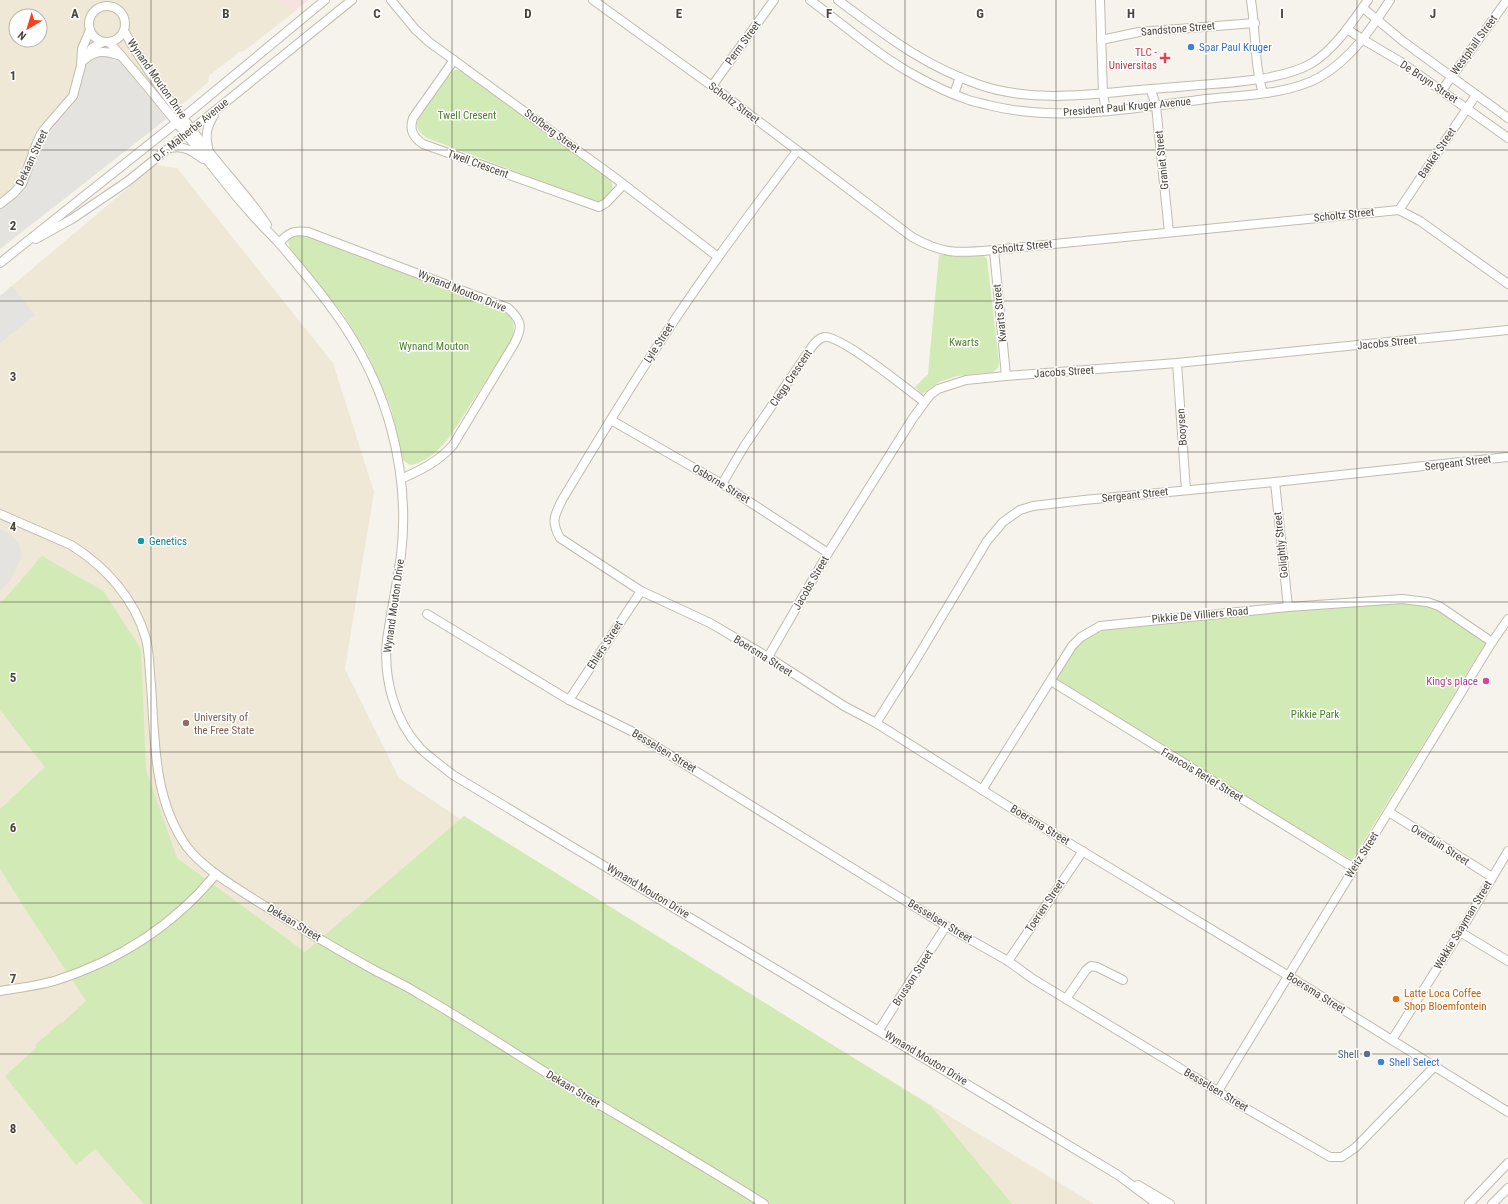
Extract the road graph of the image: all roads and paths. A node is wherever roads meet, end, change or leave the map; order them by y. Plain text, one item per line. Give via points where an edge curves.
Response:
1 (325, 0) edge
2 (352, 0) edge
3 (391, 0) edge
4 (593, 0) edge
5 (774, 0) edge
6 (810, 0) edge
7 (838, 0) edge
8 (1100, 0) edge
9 (1251, 0) edge
10 (1368, 0) edge
11 (1390, 0) edge
12 (1507, 0) edge
13 (1363, 8) junction
14 (1377, 21) junction
15 (1255, 23) junction
16 (1347, 29) junction
17 (90, 30) junction
18 (124, 31) junction
19 (1362, 39) junction
20 (1101, 40) junction
21 (106, 42) junction
22 (122, 56) junction
23 (454, 60) junction
24 (82, 63) junction
25 (960, 77) junction
26 (1451, 77) junction
27 (1258, 79) junction
28 (712, 86) junction
29 (1151, 90) junction
30 (1442, 90) junction
31 (1263, 93) junction
32 (954, 94) junction
33 (1103, 94) junction
34 (1476, 95) junction
35 (220, 106) junction
36 (1156, 106) junction
37 (1467, 108) junction
38 (1106, 111) junction
39 (1508, 118) edge
40 (180, 119) junction
41 (190, 131) junction
42 (1508, 138) edge
43 (169, 148) junction
44 (797, 151) junction
45 (210, 152) junction
46 (212, 166) junction
47 (623, 185) junction
48 (0, 204) edge
49 (1398, 210) junction
50 (1169, 232) junction
51 (278, 242) junction
52 (21, 247) junction
53 (994, 250) junction
54 (718, 256) junction
55 (0, 263) edge
56 (1508, 284) edge
57 (1508, 330) edge
58 (1177, 363) junction
59 (1006, 376) junction
60 (924, 402) junction
61 (611, 420) junction
62 (1508, 457) edge
63 (401, 479) junction
64 (1275, 482) junction
65 (722, 484) junction
66 (1186, 490) junction
67 (0, 514) edge
68 (568, 544) joint
69 (828, 553) junction
70 (641, 591) junction
71 (1288, 607) junction
72 (427, 614) dead end
73 (1508, 619) edge
74 (1492, 642) junction
75 (768, 657) junction
76 (1051, 681) junction
77 (569, 700) junction
78 (876, 722) junction
79 (982, 790) junction
80 (1389, 812) junction
81 (1083, 851) junction
82 (1508, 851) edge
83 (1354, 868) junction
84 (216, 874) junction
85 (1492, 877) junction
86 (946, 926) junction
87 (1460, 932) junction
88 (1008, 961) junction
89 (1508, 961) edge
90 (1287, 975) junction
91 (1123, 980) dead end
92 (0, 991) edge
93 (1066, 999) junction
94 (879, 1030) junction
95 (1392, 1040) junction
96 (1434, 1067) junction
97 (1218, 1091) junction
98 (1508, 1112) edge
99 (1508, 1163) edge
100 (1118, 1175) junction
101 (1508, 1188) edge
102 (764, 1204) edge
103 (1157, 1204) edge
104 (1170, 1204) edge
105 (1469, 1204) edge
106 (1492, 1204) edge

1 - 40 street, D.F. Malherbe Avenue
2 - 35 street, D.F. Malherbe Avenue
3 - 23 street, Stofberg Street via 415,29
4 - 28 street, Scholtz Street
5 - 28 street, Perm Street
6 - 32 street, President Paul Kruger Avenue via 888,58 916,76
7 - 25 street, President Paul Kruger Avenue via 898,45 930,64
8 - 20 street
9 - 15 street
10 - 13 street, President Paul Kruger Avenue
11 - 14 street, President Paul Kruger Avenue
12 - 26 street, Westphall Street
13 - 14 street, De Bruyn Street
13 - 16 street, President Paul Kruger Avenue
14 - 19 street, President Paul Kruger Avenue
14 - 26 street, De Bruyn Street
15 - 20 street, Sandstone Street via 1140,32
15 - 27 street
16 - 19 street, De Bruyn Street
16 - 27 street, President Paul Kruger Avenue via 1312,63 1286,73
17 - 18 street via 89,24 94,12 105,6 118,10 123,16
17 - 21 street via 95,38
17 - 24 street, Dekaan Street via 82,49
18 - 21 street via 116,40
18 - 40 street, Wynand Mouton Drive
19 - 30 street, De Bruyn Street
19 - 31 street, President Paul Kruger Avenue via 1346,58 1320,77 1282,90
20 - 33 street
21 - 22 street, Wynand Mouton Drive
21 - 24 street, Dekaan Street via 92,48
22 - 24 street via 101,52 89,56
22 - 40 street, Wynand Mouton Drive
23 - 47 street, Stofberg Street
23 - 47 street, Twell Crescent via 413,118 411,130 417,140 598,207 606,203
24 - 48 street, Dekaan Street via 73,96 41,134 22,184
25 - 32 street
25 - 33 street, President Paul Kruger Avenue via 981,86 1020,94
26 - 30 street, Westphall Street
26 - 34 street, De Bruyn Street
27 - 29 street, President Paul Kruger Avenue
27 - 31 street
28 - 44 street, Scholtz Street
29 - 33 street, President Paul Kruger Avenue
29 - 36 street, Graniet Street
30 - 37 street, De Bruyn Street
31 - 36 street, President Paul Kruger Avenue
32 - 38 street, President Paul Kruger Avenue via 1004,109 1061,113
33 - 38 street
34 - 37 street, Banket Street
34 - 39 street, De Bruyn Street
35 - 41 street, D.F. Malherbe Avenue
35 - 45 street via 207,128
36 - 38 street, President Paul Kruger Avenue
36 - 50 street, Graniet Street
37 - 42 street, De Bruyn Street
37 - 49 street, Banket Street
40 - 41 street, Wynand Mouton Drive
40 - 52 street, D.F. Malherbe Avenue
41 - 43 street, D.F. Malherbe Avenue
41 - 45 street, Wynand Mouton Drive
41 - 46 street, Wynand Mouton Drive
43 - 46 street via 177,146 191,150
43 - 52 street, D.F. Malherbe Avenue via 96,203
44 - 53 street, Scholtz Street via 928,246 948,252
44 - 54 street, Lyle Street
45 - 51 street, Wynand Mouton Drive via 258,211
46 - 51 street, Wynand Mouton Drive via 248,211
47 - 54 street, Stofberg Street
49 - 50 street, Scholtz Street
49 - 56 street via 1420,221
50 - 53 street, Scholtz Street
51 - 63 street, Wynand Mouton Drive via 343,322 360,349 380,393 397,452
51 - 63 street, Wynand Mouton Drive via 295,231 308,232 508,308 516,315 520,326 519,334 453,445 440,458
52 - 55 street, D.F. Malherbe Avenue
53 - 59 street, Kwarts Street
54 - 61 street, Lyle Street via 662,338
57 - 58 street, Jacobs Street
58 - 59 street, Jacobs Street
58 - 66 street, Booysen
59 - 60 street, Jacobs Street via 952,384 938,389
60 - 65 street, Clegg Crescent via 869,361 835,339 825,337 816,341 745,445
60 - 69 street, Jacobs Street
61 - 65 street, Osborne Street
61 - 68 street, Lyle Street via 556,513 556,530 560,538
62 - 64 street, Sergeant Street
63 - 94 street, Wynand Mouton Drive via 401,553 387,641 387,663 392,697 398,714 407,732 420,748 454,775
64 - 66 street, Sergeant Street
64 - 71 street, Golightly Street
65 - 69 street, Osborne Street
66 - 78 street, Sergeant Street via 1033,506 1011,516 998,528 981,551
67 - 84 street, Dekaan Street via 82,552 108,574 125,596 146,638 160,787 187,847
68 - 70 street, Boersma Street
69 - 75 street, Jacobs Street
70 - 75 street, Boersma Street via 710,623
70 - 77 street, Ehlers Street
71 - 74 street, Pikkie De Villiers Road via 1381,599 1416,600 1439,606
71 - 76 street, Pikkie De Villiers Road via 1100,626 1081,637 1072,646
72 - 77 street, Besselsen Street
73 - 74 street, Weitz Street
74 - 80 street, Weitz Street
75 - 78 street, Boersma Street via 844,706
76 - 79 street, Pikkie De Villiers Road
76 - 83 street, Francois Retief Street
77 - 86 street, Besselsen Street via 631,731
78 - 79 street, Boersma Street
79 - 81 street, Boersma Street
80 - 83 street, Weitz Street
80 - 85 street, Overduin Street
81 - 88 street, Toerien Street
81 - 90 street, Boersma Street
82 - 85 street, Wekkie Saayman Street
83 - 90 street, Weitz Street
84 - 92 street via 195,898 168,922 107,960 53,981
84 - 102 street, Dekaan Street via 270,909 420,994
85 - 87 street, Wekkie Saayman Street
86 - 88 street, Besselsen Street
86 - 94 street, Brusson Street
87 - 89 street
87 - 95 street, Wekkie Saayman Street
88 - 93 street, Besselsen Street
90 - 95 street, Boersma Street
90 - 97 street, Weitz Street
91 - 93 street via 1091,966
93 - 97 street, Besselsen Street
94 - 100 street, Wynand Mouton Drive
95 - 96 street, Boersma Street
96 - 97 street, Besselsen Street via 1356,1147 1346,1155 1336,1158 1322,1153
96 - 98 street, Boersma Street
99 - 105 street
100 - 103 street, Wynand Mouton Drive
100 - 104 street, Wynand Mouton Drive
101 - 106 street

